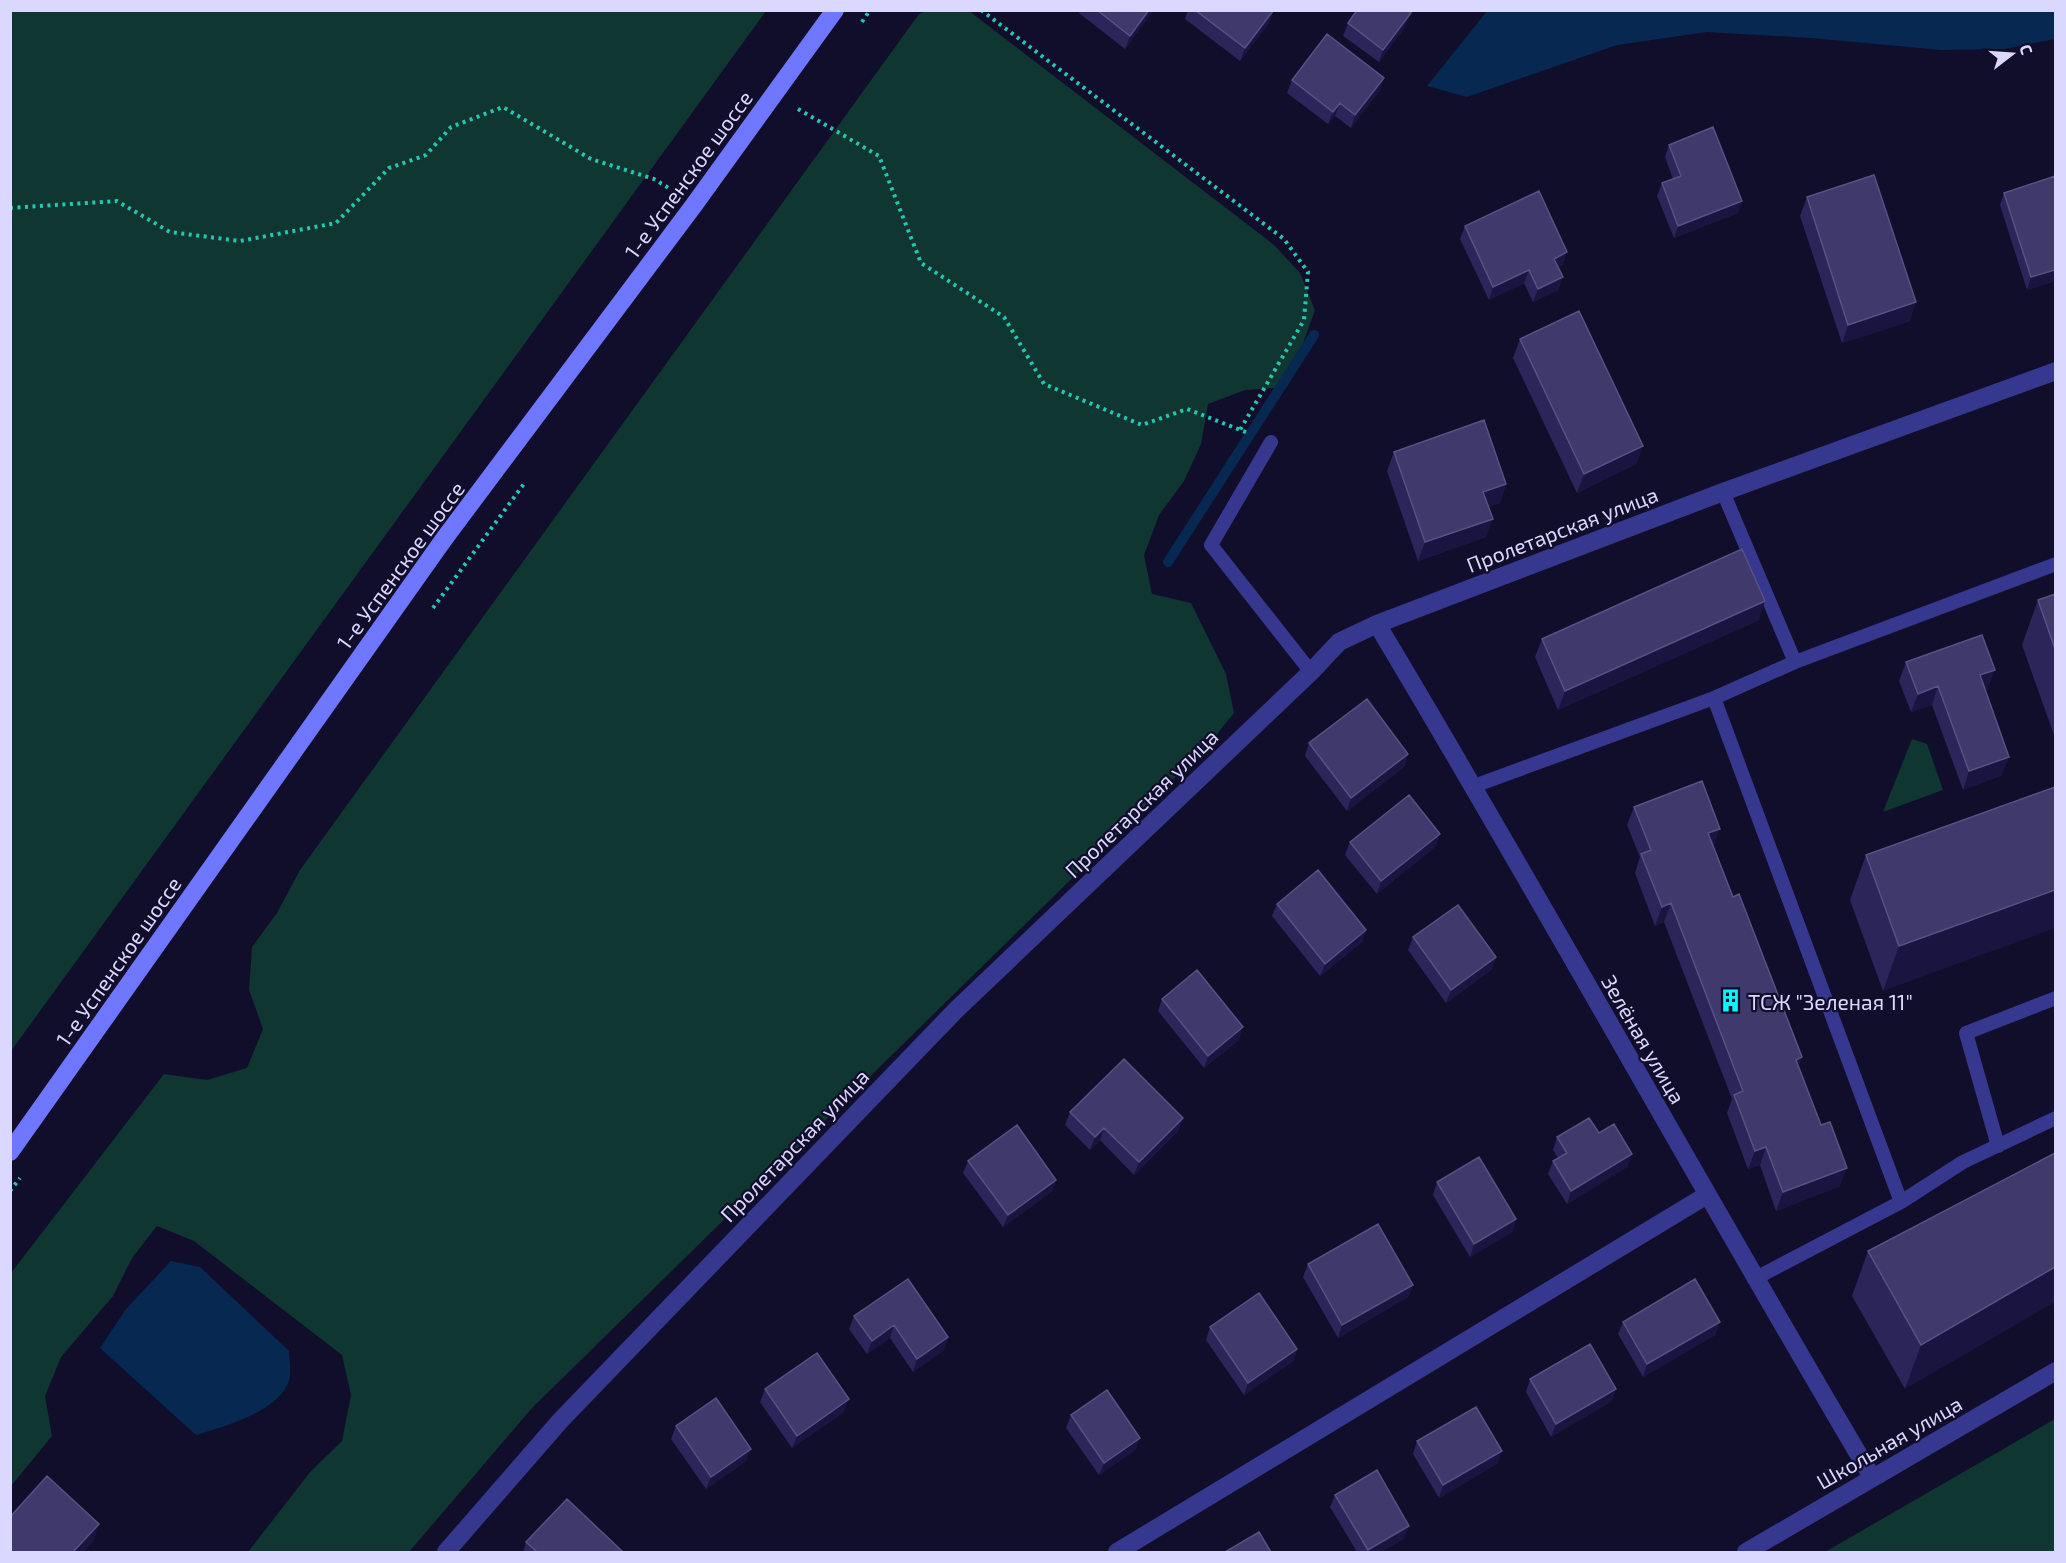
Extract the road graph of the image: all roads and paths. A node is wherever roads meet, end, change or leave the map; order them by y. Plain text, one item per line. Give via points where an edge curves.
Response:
1 (835, 10) edge
2 (870, 10) edge
3 (981, 10) edge
4 (857, 28) dead end
5 (805, 100) dead end
6 (798, 109) junction
7 (791, 118) dead end
8 (694, 205) junction
9 (10, 208) edge
10 (2055, 371) edge
11 (1240, 430) junction
12 (1246, 432) dead end
13 (1271, 442) dead end
14 (532, 472) dead end
15 (1723, 492) junction
16 (2055, 564) edge
17 (427, 615) dead end
18 (1377, 624) junction
19 (1795, 662) junction
20 (1311, 672) junction
21 (1714, 698) junction
22 (1474, 786) junction
23 (2055, 998) edge
24 (2055, 1118) edge
25 (1998, 1146) junction
26 (10, 1152) edge
27 (24, 1172) dead end
28 (10, 1191) edge
29 (1707, 1195) junction
30 (1901, 1202) junction
31 (1754, 1279) junction
32 (2055, 1371) edge
33 (1872, 1477) junction
34 (446, 1552) edge
35 (1117, 1552) edge
36 (1746, 1552) edge

1 - 8 main road, 1-е Успенское шоссе
2 - 4 path
3 - 11 path via 1284,239 1308,272 1304,320
5 - 6 path
6 - 7 path
6 - 11 path via 879,156 921,263 1004,317 1044,384 1142,425 1187,409
8 - 9 path via 654,179 591,159 503,107 451,127 426,155 389,168 336,223 240,241 170,232 117,201
8 - 26 main road, 1-е Успенское шоссе via 444,539
10 - 15 street, Пролетарская улица
11 - 12 path
13 - 20 lane via 1211,545
14 - 17 path
15 - 18 street, Пролетарская улица
15 - 19 lane
16 - 19 lane
18 - 20 street, Пролетарская улица via 1340,642
18 - 22 street, Зелёная улица
19 - 21 lane
20 - 34 street, Пролетарская улица via 956,1010 560,1421
21 - 22 lane
21 - 30 lane
22 - 29 street, Зелёная улица
23 - 25 lane via 1966,1033
24 - 25 lane
25 - 30 lane via 1963,1162
27 - 28 path
29 - 31 street, Зелёная улица
29 - 35 street
30 - 31 lane
31 - 33 street, Зелёная улица
32 - 33 street, Школьная улица
33 - 36 street, Школьная улица

